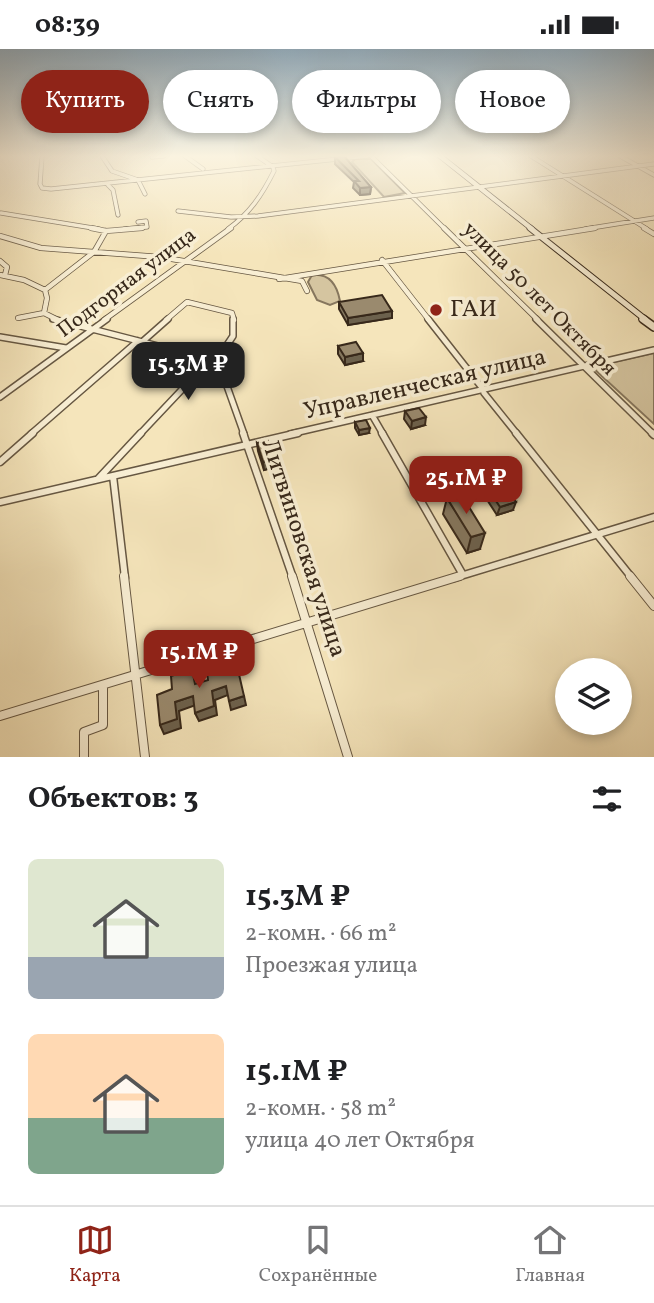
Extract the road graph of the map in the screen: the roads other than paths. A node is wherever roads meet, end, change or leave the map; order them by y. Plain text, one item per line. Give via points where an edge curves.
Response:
1 (112, 189) edge
2 (143, 189) edge
3 (265, 189) edge
4 (405, 189) edge
5 (463, 189) edge
6 (481, 189) edge
7 (583, 189) edge
8 (145, 194) dead end
9 (413, 196) junction
10 (178, 211) dead end
11 (1, 213) edge
12 (118, 215) dead end
13 (245, 217) junction
14 (654, 218) edge
15 (634, 221) junction
16 (138, 222) dead end
17 (106, 231) junction
18 (654, 234) edge
19 (0, 236) edge
20 (540, 236) junction
21 (466, 248) junction
22 (94, 252) junction
23 (183, 260) junction
24 (382, 260) junction
25 (0, 261) edge
26 (3, 275) edge
27 (279, 279) junction
28 (45, 290) junction
29 (307, 291) dead end
30 (44, 313) junction
31 (18, 318) dead end
32 (654, 327) edge
33 (94, 328) junction
34 (0, 337) edge
35 (140, 342) junction
36 (66, 348) junction
37 (654, 350) edge
38 (206, 363) junction
39 (582, 366) junction
40 (483, 391) junction
41 (0, 397) edge
42 (372, 415) junction
43 (654, 435) edge
44 (249, 445) junction
45 (0, 462) edge
46 (113, 476) junction
47 (98, 479) junction
48 (0, 502) edge
49 (654, 517) edge
50 (598, 534) junction
51 (463, 576) junction
52 (654, 606) edge
53 (308, 621) junction
54 (136, 675) junction
55 (103, 685) junction
56 (0, 716) edge
57 (84, 757) edge
58 (145, 757) edge
59 (348, 757) edge

1 - 12 street
2 - 8 street
3 - 13 street, Подгорная улица
4 - 9 street, улица 50 лет Октября
5 - 9 street
6 - 20 main road
7 - 15 street
9 - 13 street
9 - 21 street, улица 50 лет Октября
10 - 13 street
11 - 17 street
13 - 23 street, Подгорная улица
14 - 15 street
15 - 18 street
15 - 20 street
16 - 17 street via 146,221 147,227
17 - 22 street
19 - 22 street via 41,248
20 - 21 street
20 - 32 main road
21 - 24 street
21 - 39 street, улица 50 лет Октября
22 - 23 street
22 - 28 street
23 - 27 street
23 - 33 street, Подгорная улица
24 - 27 street
24 - 40 street
25 - 26 street via 7,267
26 - 28 street
27 - 29 street via 302,281
28 - 30 street
30 - 31 street
30 - 33 street
33 - 35 street
33 - 36 street, Подгорная улица
34 - 36 street
35 - 38 street
35 - 38 street via 187,302 232,313 237,327 234,336
35 - 45 street
36 - 41 street, Подгорная улица
37 - 39 street, Управленческая улица
38 - 44 street, Литвиновская улица via 223,375
38 - 47 street
39 - 40 street, Управленческая улица
39 - 43 street, улица 50 лет Октября
40 - 42 street, Управленческая улица
40 - 50 street
42 - 44 street, Управленческая улица
42 - 51 street
44 - 46 street, Управленческая улица
44 - 53 street, Литвиновская улица
46 - 47 street, Управленческая улица
46 - 54 street
47 - 48 street, Управленческая улица
49 - 50 street
50 - 51 street
50 - 52 street
51 - 53 street
53 - 54 street
53 - 59 street, Литвиновская улица
54 - 55 street
54 - 58 street
55 - 56 street
55 - 57 street via 103,725 83,732

